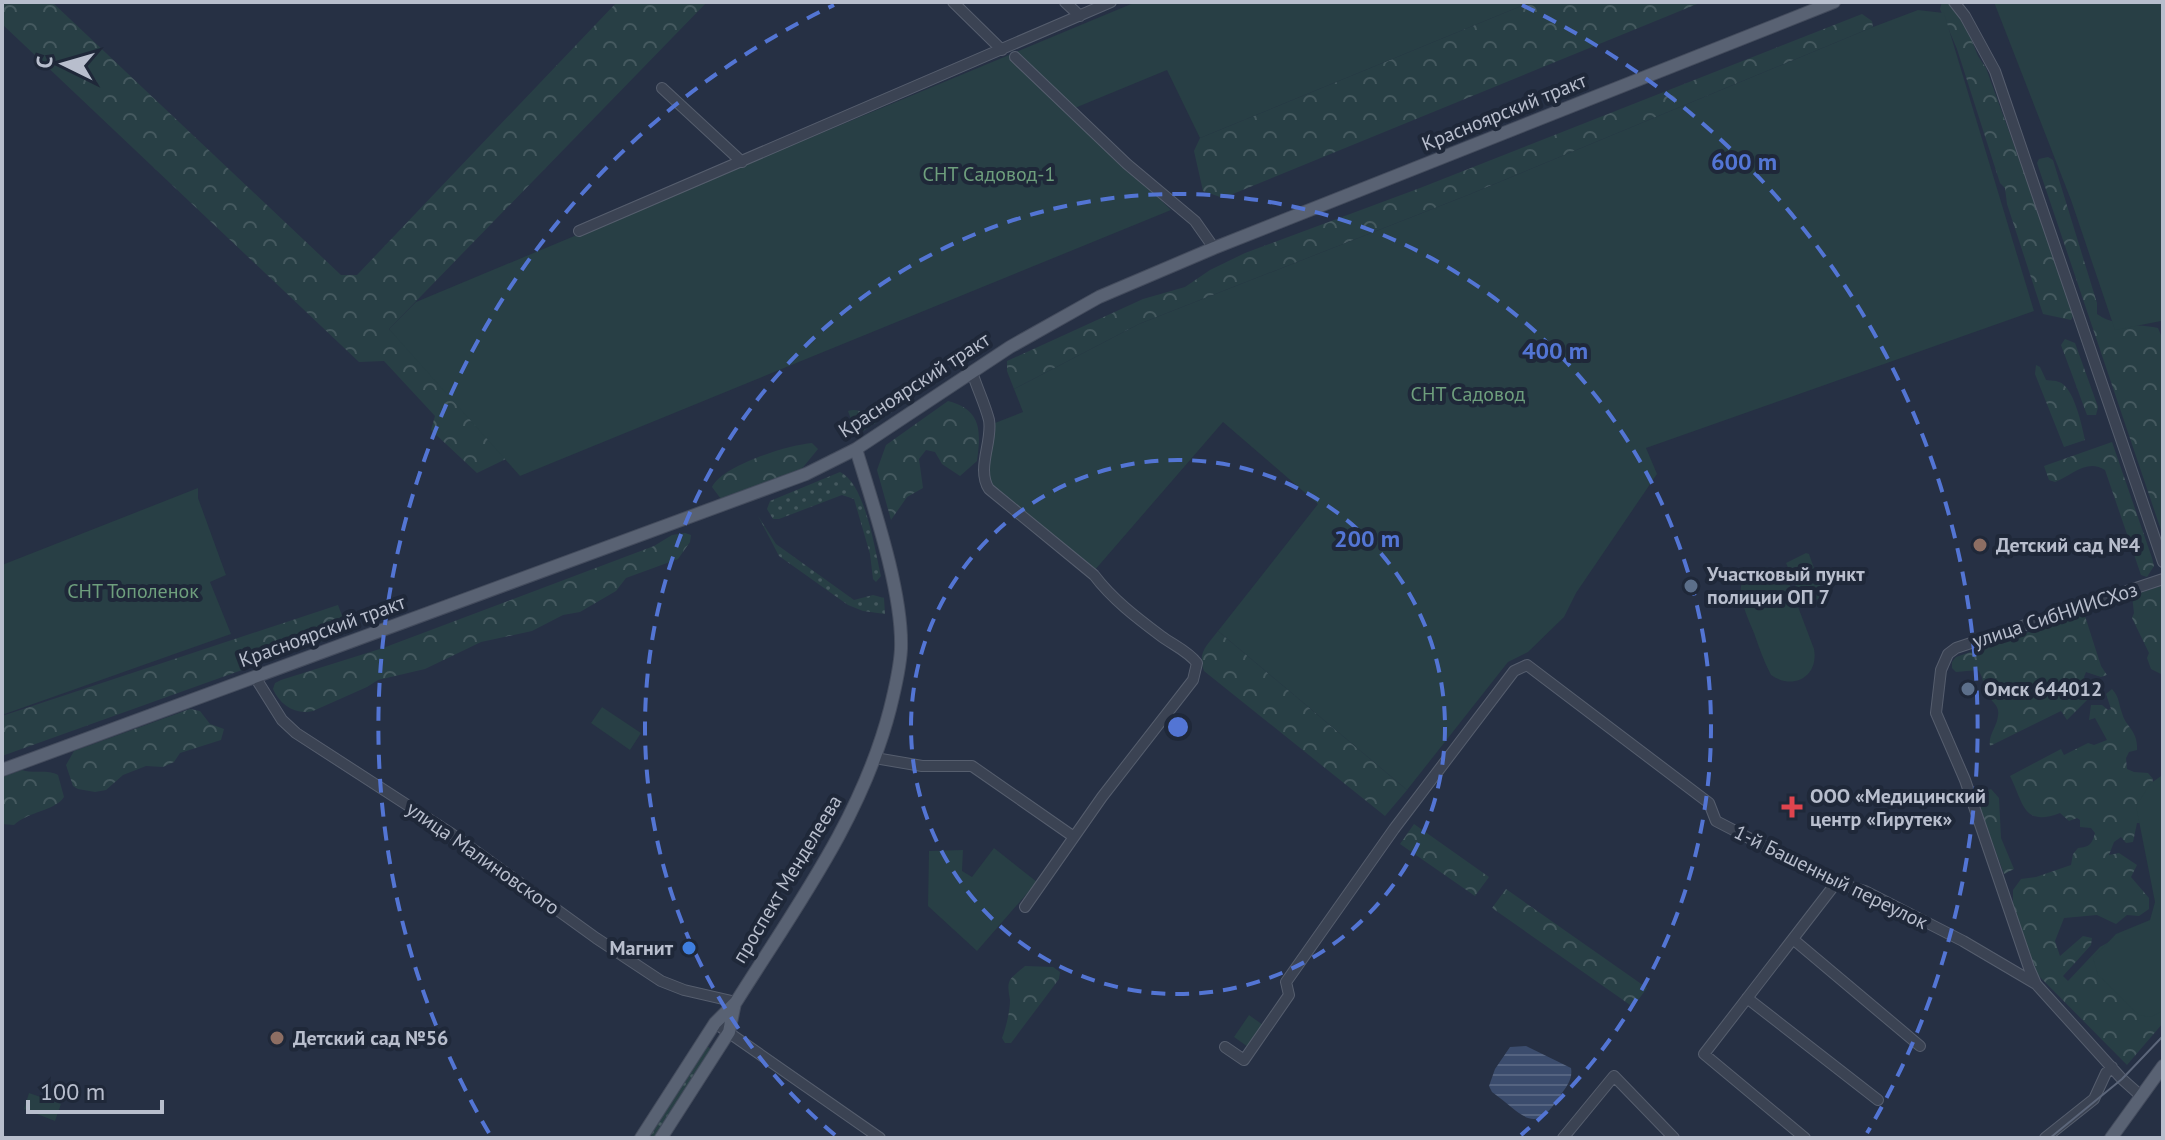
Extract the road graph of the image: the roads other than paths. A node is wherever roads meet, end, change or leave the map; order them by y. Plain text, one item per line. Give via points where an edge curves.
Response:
1 (953, 2) edge
2 (1065, 2) edge
3 (1111, 2) edge
4 (1834, 2) edge
5 (1954, 2) edge
6 (1080, 16) junction
7 (1002, 50) junction
8 (1015, 57) dead end
9 (662, 88) dead end
10 (742, 162) junction
11 (579, 231) dead end
12 (1214, 248) junction
13 (972, 372) junction
14 (856, 449) junction
15 (2163, 562) edge
16 (2163, 579) edge
17 (255, 677) junction
18 (875, 758) junction
19 (2, 770) edge
20 (1074, 837) junction
21 (1836, 883) junction
22 (1025, 907) dead end
23 (1794, 940) junction
24 (2036, 984) junction
25 (1747, 998) junction
26 (736, 1002) junction
27 (715, 1023) junction
28 (729, 1032) junction
29 (1920, 1046) dead end
30 (1225, 1047) dead end
31 (2163, 1066) edge
32 (2112, 1067) junction
33 (2141, 1096) junction
34 (1878, 1100) dead end
35 (2113, 1137) edge
36 (641, 1138) edge
37 (661, 1138) edge
38 (880, 1138) edge
39 (1563, 1138) edge
40 (1674, 1138) edge
41 (1805, 1138) edge
42 (2045, 1138) edge

1 - 7 street
2 - 6 street
3 - 6 street
4 - 12 main road, Красноярский тракт
5 - 15 street via 1995,71
6 - 7 street
7 - 10 street
8 - 12 street via 1195,221
9 - 10 street
10 - 11 street
12 - 13 main road, Красноярский тракт via 1071,311
13 - 14 main road, Красноярский тракт
13 - 20 street via 989,423 989,489 1094,575 1107,593 1197,663 1193,680
14 - 17 main road, Красноярский тракт via 793,479
14 - 18 main road, проспект Менделеева via 892,584 900,637 897,682
16 - 24 street, улица СибНИИСХоз via 1956,648 1941,670 1936,713 1965,780
17 - 19 main road, Красноярский тракт
17 - 26 street, улица Малиновского via 296,733 465,842 608,946 672,986
18 - 20 street via 922,766 972,766
18 - 26 main road, проспект Менделеева via 833,849
20 - 22 street
21 - 23 street
21 - 24 street, 1-й Башенный переулок via 1865,891
21 - 30 street, 1-й Башенный переулок via 1716,821 1709,803 1527,665 1514,671 1394,829 1286,982 1289,995 1244,1060
23 - 25 street
23 - 29 street
24 - 32 street
25 - 34 street
25 - 41 street via 1704,1054
26 - 27 main road, проспект Менделеева
26 - 28 main road, проспект Менделеева
27 - 28 street
27 - 36 main road, проспект Менделеева
28 - 37 main road, проспект Менделеева
28 - 38 street
31 - 33 main road
32 - 33 street
32 - 42 street via 2094,1099
33 - 35 main road
39 - 40 street via 1614,1076

